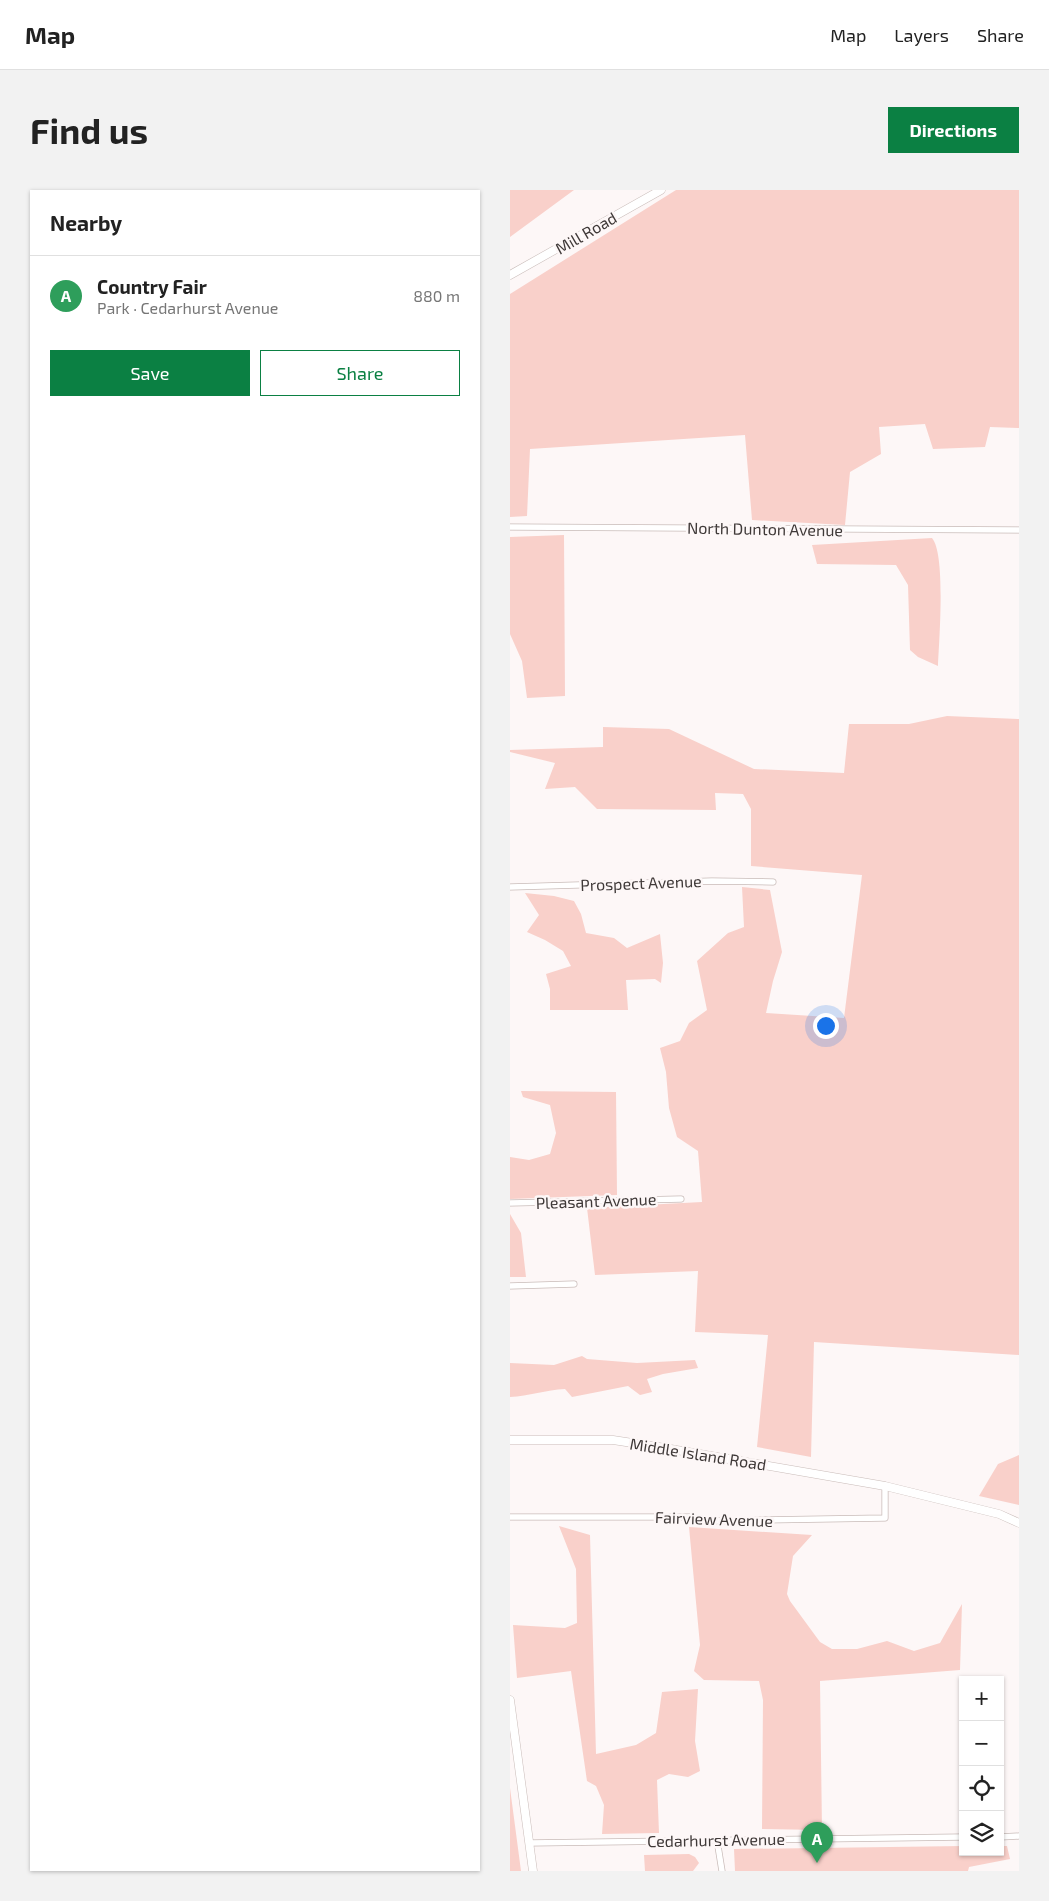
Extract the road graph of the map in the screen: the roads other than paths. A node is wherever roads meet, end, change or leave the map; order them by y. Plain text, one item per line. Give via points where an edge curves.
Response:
1 (661, 190) edge
2 (510, 275) edge
3 (510, 527) edge
4 (1019, 530) edge
5 (773, 882) dead end
6 (510, 887) edge
7 (681, 1199) dead end
8 (510, 1204) edge
9 (574, 1284) dead end
10 (510, 1286) edge
11 (510, 1440) edge
12 (885, 1486) junction
13 (510, 1517) edge
14 (1019, 1523) edge
15 (510, 1700) edge
16 (1019, 1836) edge
17 (959, 1837) edge
18 (1004, 1837) edge
19 (717, 1840) junction
20 (529, 1843) junction
21 (533, 1871) edge
22 (722, 1871) edge

1 - 2 street, Mill Road
3 - 4 street, North Dunton Avenue
5 - 6 street, Prospect Avenue via 712,880
7 - 8 street, Pleasant Avenue
9 - 10 street
11 - 12 street, Middle Island Road via 613,1440
12 - 13 street, Fairview Avenue via 885,1518 708,1521 689,1517
12 - 14 street, Middle Island Road via 999,1514
15 - 20 street
16 - 18 street
17 - 19 street, Cedarhurst Avenue
19 - 20 street, Cedarhurst Avenue
19 - 22 street
20 - 21 street

